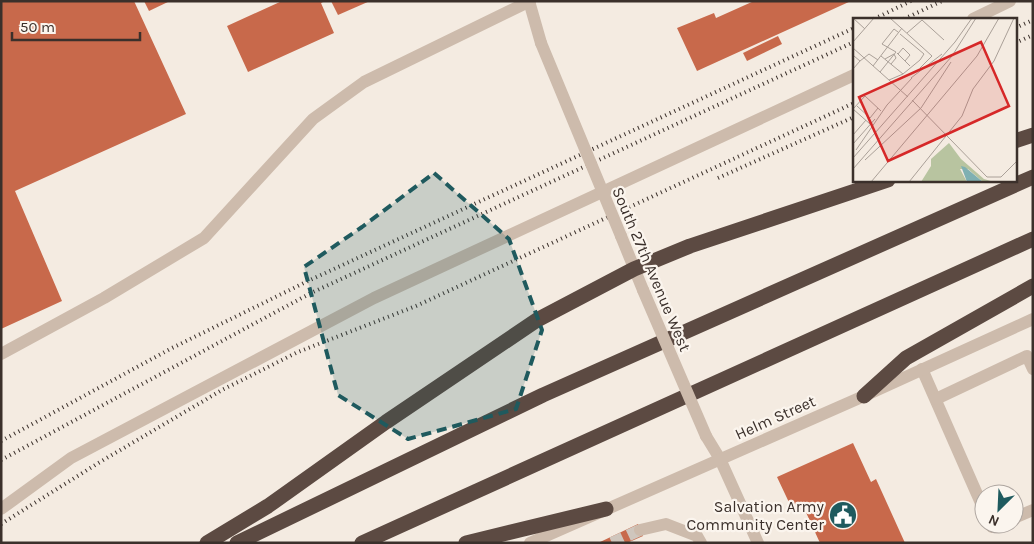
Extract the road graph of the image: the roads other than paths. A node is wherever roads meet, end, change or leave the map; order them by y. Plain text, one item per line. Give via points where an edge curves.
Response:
1 (530, 1) edge
2 (1010, 1) edge
3 (975, 18) edge
4 (853, 75) edge
5 (1033, 135) edge
6 (1016, 141) edge
7 (1033, 177) edge
8 (885, 181) edge
9 (1033, 239) edge
10 (634, 269) junction
11 (1033, 286) edge
12 (1033, 319) edge
13 (1, 354) edge
14 (922, 370) junction
15 (1033, 370) edge
16 (864, 396) junction
17 (936, 399) junction
18 (720, 459) junction
19 (974, 487) edge
20 (1, 509) edge
21 (606, 509) junction
22 (640, 530) tunnel mouth
23 (207, 543) edge
24 (237, 543) edge
25 (362, 543) edge
26 (466, 543) edge
27 (530, 543) edge
28 (701, 543) edge
29 (758, 543) edge

1 - 10 street, South 27th Avenue West, bridge via 541,43
1 - 13 street via 364,82 313,119 204,238
2 - 3 street
4 - 20 street via 374,298 71,458
5 - 6 highway
7 - 24 highway via 543,395
8 - 10 highway via 690,246
9 - 25 highway
10 - 18 street, South 27th Avenue West, bridge via 706,436
10 - 23 highway via 536,320 268,506
11 - 16 highway via 906,358
12 - 14 street, Helm Street
14 - 16 street, Helm Street
14 - 17 street
15 - 17 street via 1027,356
16 - 18 street, Helm Street
17 - 19 street
18 - 21 street, Helm Street
18 - 29 street, South 27th Avenue West
21 - 26 highway
21 - 27 street, Helm Street
22 - 28 street via 666,524 697,536

